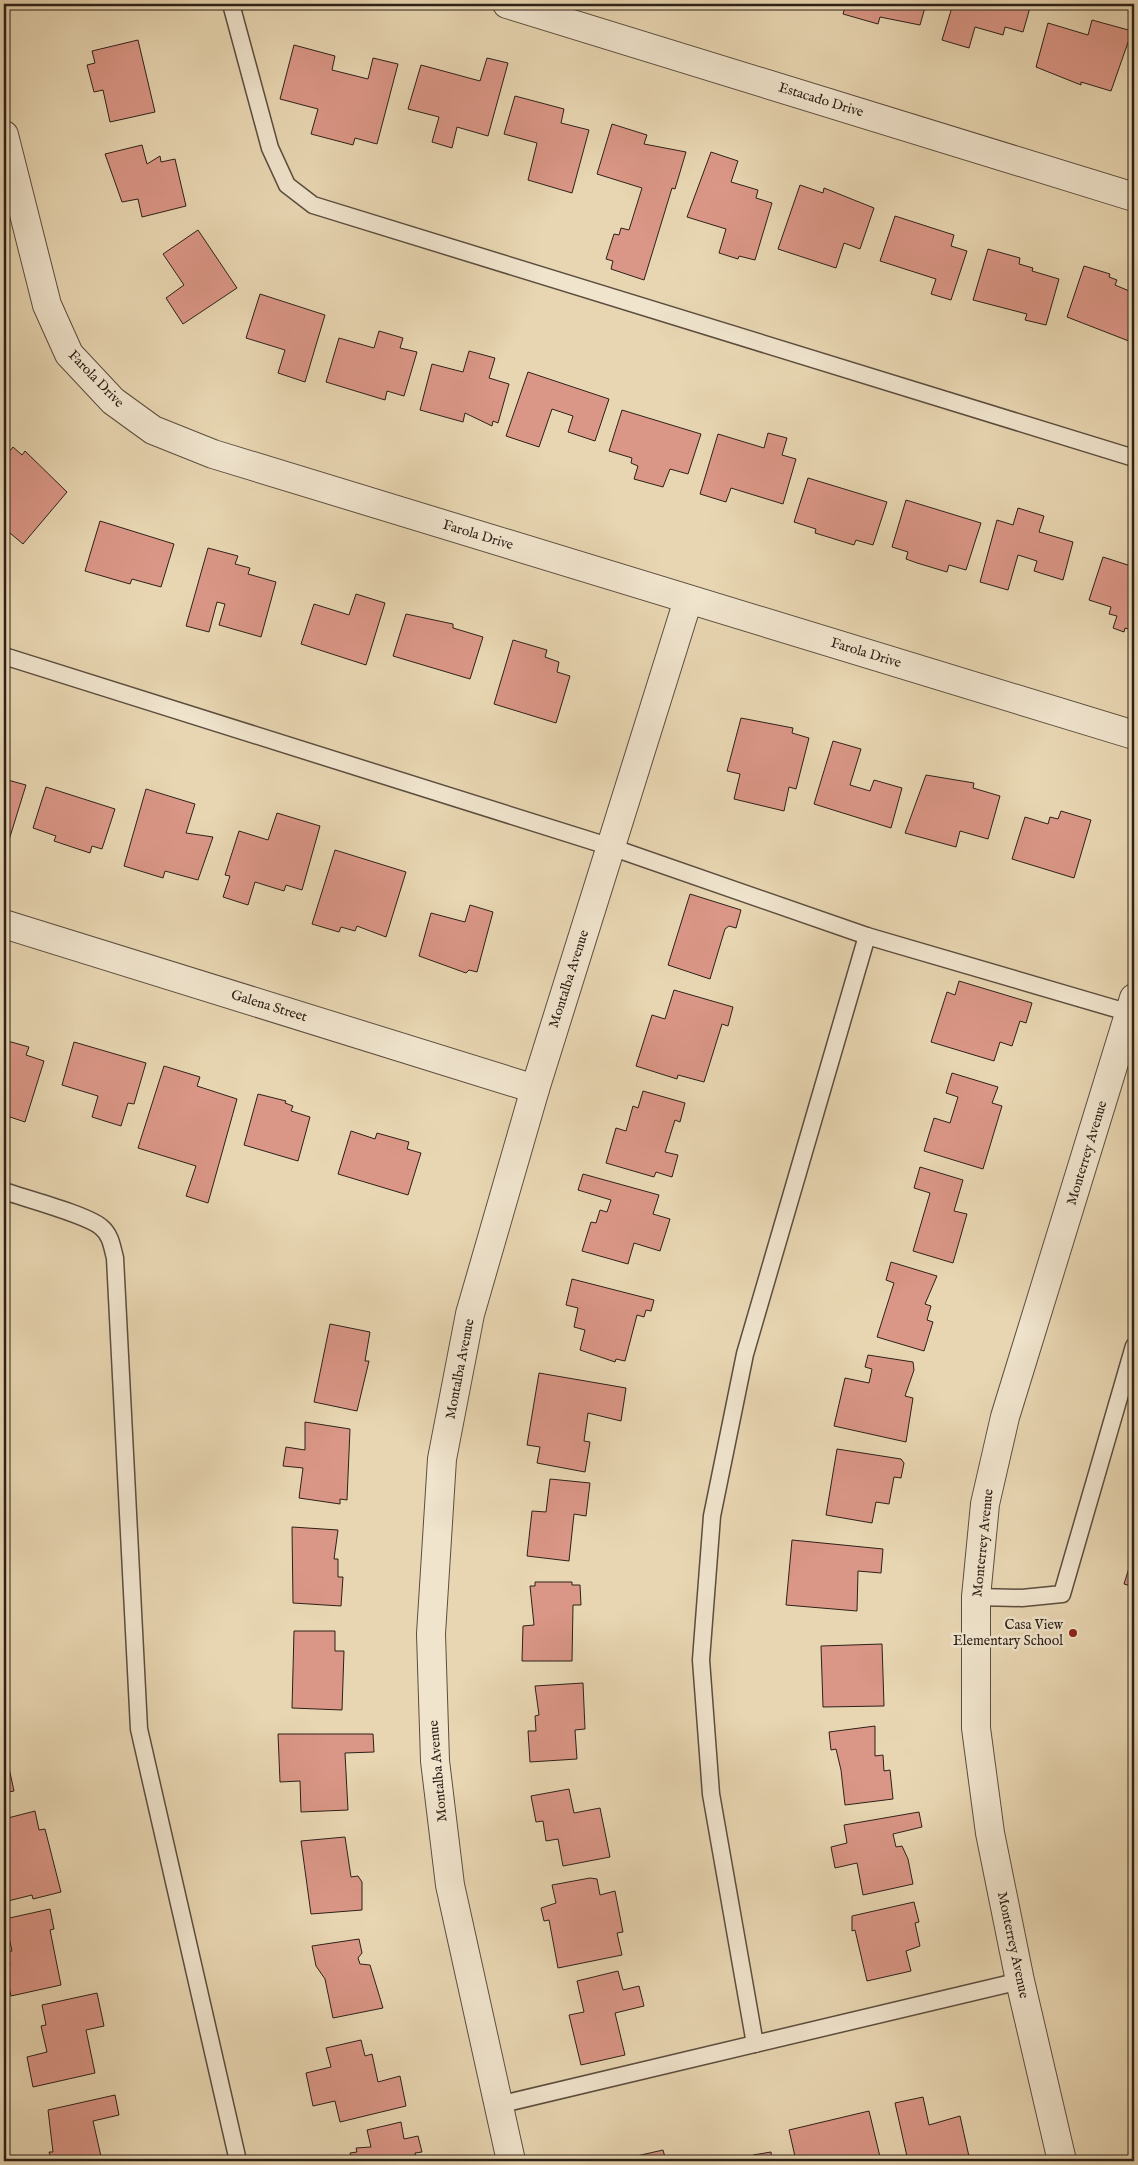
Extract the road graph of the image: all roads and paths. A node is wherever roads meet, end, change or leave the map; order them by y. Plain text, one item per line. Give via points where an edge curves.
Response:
1 (231, 4) edge
2 (507, 4) edge
3 (4, 135) edge
4 (1134, 197) edge
5 (1134, 458) edge
6 (688, 600) junction
7 (4, 656) edge
8 (1134, 735) edge
9 (611, 847) junction
10 (4, 924) edge
11 (867, 936) junction
12 (1132, 1005) edge
13 (534, 1089) junction
14 (4, 1191) edge
15 (1134, 1346) edge
16 (976, 1597) junction
17 (1020, 1981) junction
18 (755, 2044) junction
19 (498, 2105) junction
20 (238, 2161) edge
21 (512, 2161) edge
22 (1062, 2161) edge

1 - 5 lane via 270,148 287,185 313,205
2 - 4 street, Estacado Drive
3 - 6 street, Farola Drive via 47,304 69,354 113,401 153,430 213,454
6 - 8 street, Farola Drive
6 - 9 street, Montalba Avenue
7 - 9 lane
9 - 11 lane
9 - 13 street, Montalba Avenue
10 - 13 street, Galena Street
11 - 12 lane
11 - 18 lane via 745,1354 712,1516 701,1660 711,1794
12 - 16 street, Monterrey Avenue via 1005,1417 985,1504
13 - 19 street, Montalba Avenue via 470,1314 442,1459 431,1634 435,1761 450,1885
14 - 20 lane via 79,1216 101,1226 110,1237 115,1258 139,1729
15 - 16 lane via 1062,1594 1022,1598
16 - 17 street, Monterrey Avenue via 976,1728 990,1833
17 - 18 lane
17 - 22 street, Monterrey Avenue
18 - 19 lane
19 - 21 street, Montalba Avenue

